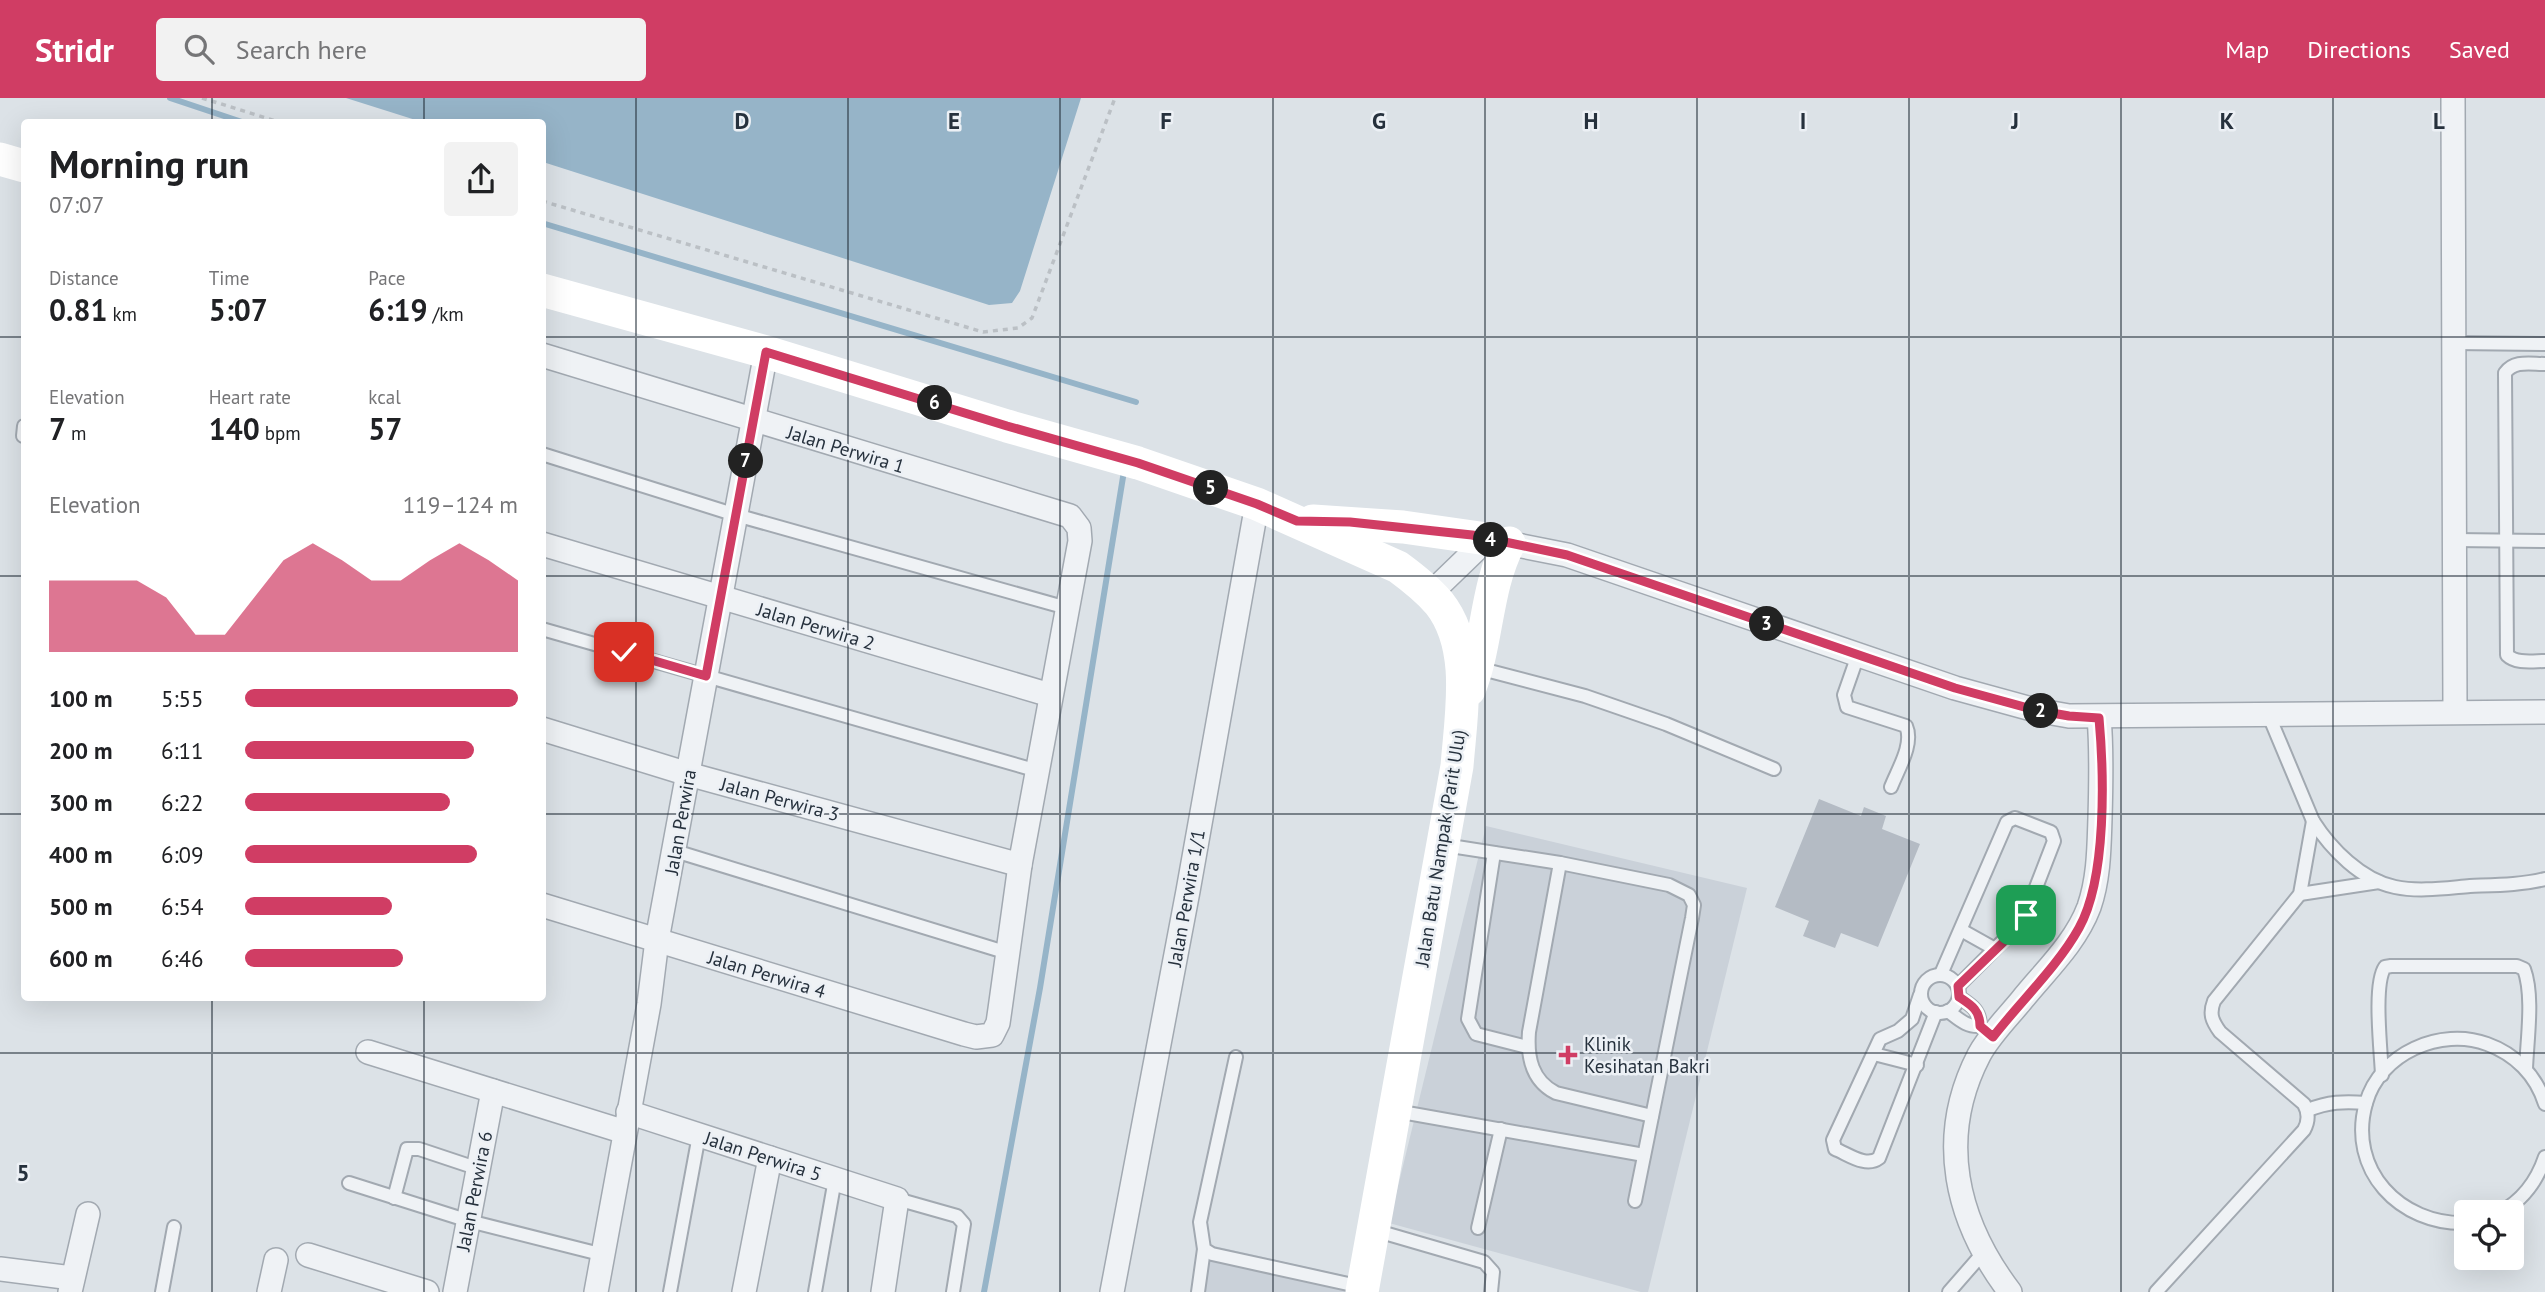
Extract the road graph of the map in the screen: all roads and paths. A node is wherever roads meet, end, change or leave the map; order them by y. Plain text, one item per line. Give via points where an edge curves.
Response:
1 (202, 98) edge
2 (1115, 98) edge
3 (2453, 98) edge
4 (269, 119) edge
5 (0, 159) edge
6 (21, 165) edge
7 (546, 202) edge
8 (546, 291) edge
9 (2453, 343) junction
10 (2545, 344) edge
11 (766, 352) junction
12 (546, 356) edge
13 (2545, 364) edge
14 (753, 421) junction
15 (546, 455) edge
16 (1257, 504) junction
17 (736, 515) junction
18 (1297, 521) junction
19 (2454, 540) junction
20 (1498, 541) junction
21 (2505, 541) junction
22 (2545, 541) edge
23 (546, 545) edge
24 (1430, 593) junction
25 (721, 597) junction
26 (1067, 608) junction
27 (546, 630) edge
28 (1858, 655) junction
29 (2545, 661) edge
30 (1478, 668) junction
31 (706, 676) junction
32 (1050, 695) junction
33 (1461, 709) junction
34 (2455, 711) junction
35 (2545, 712) edge
36 (2269, 716) junction
37 (2099, 718) junction
38 (546, 730) edge
39 (1774, 769) dead end
40 (1038, 771) junction
41 (688, 774) junction
42 (1891, 787) dead end
43 (2313, 821) junction
44 (1442, 845) junction
45 (675, 851) junction
46 (1494, 853) junction
47 (1560, 863) junction
48 (1020, 865) junction
49 (2545, 879) edge
50 (2379, 882) junction
51 (2300, 894) junction
52 (546, 906) edge
53 (1961, 930) junction
54 (657, 940) junction
55 (1994, 949) junction
56 (1007, 953) junction
57 (1941, 974) junction
58 (1958, 991) junction
59 (1920, 995) junction
60 (1942, 1012) junction
61 (1987, 1031) junction
62 (1527, 1047) junction
63 (368, 1052) dead end
64 (1874, 1054) junction
65 (1236, 1057) dead end
66 (1917, 1065) junction
67 (2526, 1069) junction
68 (2382, 1075) junction
69 (493, 1091) junction
70 (2545, 1101) edge
71 (2366, 1103) junction
72 (1395, 1110) junction
73 (2308, 1110) junction
74 (1651, 1116) junction
75 (627, 1122) junction
76 (1501, 1129) junction
77 (699, 1135) junction
78 (1643, 1155) junction
79 (2545, 1157) edge
80 (770, 1158) junction
81 (479, 1169) junction
82 (835, 1179) junction
83 (349, 1183) dead end
84 (394, 1198) junction
85 (897, 1199) junction
86 (2518, 1200) edge
87 (1635, 1201) dead end
88 (88, 1214) dead end
89 (469, 1221) junction
90 (2454, 1222) edge
91 (174, 1227) dead end
92 (1478, 1228) dead end
93 (1373, 1230) junction
94 (1204, 1249) junction
95 (1983, 1253) junction
96 (308, 1255) dead end
97 (604, 1255) junction
98 (276, 1260) dead end
99 (0, 1269) edge
100 (71, 1285) edge
101 (382, 1285) edge
102 (1362, 1290) edge
103 (162, 1292) edge
104 (270, 1292) edge
105 (428, 1292) edge
106 (455, 1292) edge
107 (596, 1292) edge
108 (670, 1292) edge
109 (744, 1292) edge
110 (815, 1292) edge
111 (883, 1292) edge
112 (953, 1292) edge
113 (1112, 1292) edge
114 (1198, 1292) edge
115 (1490, 1292) edge
116 (1949, 1292) edge
117 (2010, 1292) edge
118 (2156, 1292) edge

1 - 4 path
2 - 7 path via 1032,318 1018,328 983,332
3 - 9 street
5 - 6 street
8 - 11 street, Jalan Batu Nampak (Parit Ulu)
9 - 10 lane
9 - 19 street
11 - 14 street, Jalan Perwira
11 - 16 street, Jalan Batu Nampak (Parit Ulu) via 1138,463
12 - 14 street, Jalan Perwira 1
13 - 21 lane via 2519,363 2504,373
14 - 17 street, Jalan Perwira
14 - 26 street, Jalan Perwira 1 via 1070,516 1079,528 1080,541
15 - 17 lane
16 - 18 street, Jalan Batu Nampak (Parit Ulu)
16 - 113 street, Jalan Perwira 1/1
17 - 25 street, Jalan Perwira
17 - 26 lane
18 - 20 street via 1377,525
18 - 24 street, Jalan Batu Nampak (Parit Ulu) via 1398,567
19 - 21 lane
19 - 34 street
20 - 24 street
20 - 28 street via 1567,555
20 - 30 street via 1498,569
21 - 22 lane
21 - 29 lane via 2507,655 2519,661
23 - 25 street, Jalan Perwira 2
24 - 33 street, Jalan Batu Nampak (Parit Ulu) via 1454,631 1462,677
25 - 31 street, Jalan Perwira
25 - 32 street, Jalan Perwira 2
26 - 32 street
27 - 31 lane
28 - 37 street via 2024,707
28 - 42 lane via 1843,695 1847,707 1906,726 1909,732
30 - 33 street
30 - 39 lane via 1596,700
31 - 40 lane
31 - 41 street, Jalan Perwira
32 - 40 street
33 - 44 street, Jalan Batu Nampak (Parit Ulu) via 1457,766
34 - 35 street
34 - 36 street
36 - 37 street
36 - 43 lane
37 - 61 street via 2099,853 2089,907 2053,964
38 - 41 street, Jalan Perwira 3
40 - 48 street
41 - 45 street, Jalan Perwira
41 - 48 street, Jalan Perwira 3
43 - 50 lane via 2333,848
43 - 51 lane
44 - 46 lane
44 - 72 street, Jalan Batu Nampak (Parit Ulu)
45 - 54 street, Jalan Perwira
45 - 56 lane
46 - 47 lane
46 - 62 lane via 1468,1018 1476,1034
47 - 62 lane
47 - 74 lane via 1668,885 1689,895 1693,905
48 - 56 street
49 - 50 lane via 2421,889
50 - 51 lane
51 - 73 lane via 2210,1011 2220,1032
52 - 54 street, Jalan Perwira 4
53 - 55 lane
53 - 55 lane via 2007,822 2015,818 2051,832 2054,841 2026,915
53 - 57 lane
54 - 56 street, Jalan Perwira 4 via 976,1037 992,1035 998,1023
54 - 75 street, Jalan Perwira
55 - 58 lane
57 - 58 lane via 1948,976
57 - 59 lane via 1926,980
58 - 60 lane via 1955,1005
58 - 61 lane via 1976,1008
59 - 60 lane via 1923,1003
59 - 64 lane via 1912,1019 1880,1039
60 - 61 lane
60 - 66 lane
61 - 95 street via 1956,1122 1955,1156 1960,1197
62 - 74 lane via 1532,1069 1546,1088
63 - 69 street, Jalan Perwira 5
64 - 66 lane
64 - 66 lane via 1833,1140 1835,1149 1867,1162 1880,1158
65 - 94 lane via 1199,1222
67 - 68 lane via 2497,1048 2462,1038 2426,1043 2402,1056
67 - 68 lane via 2524,970 2517,966 2391,966 2381,973 2379,992
67 - 70 lane
68 - 71 lane
69 - 75 street, Jalan Perwira 5
69 - 81 street, Jalan Perwira 6
71 - 73 lane via 2343,1100
71 - 90 lane via 2368,1161 2386,1192 2415,1214
72 - 76 lane
72 - 93 street, Jalan Batu Nampak (Parit Ulu)
73 - 118 lane via 2304,1130
74 - 78 lane
75 - 77 street, Jalan Perwira 5
75 - 97 street, Jalan Perwira
76 - 78 lane
76 - 92 lane
77 - 80 street, Jalan Perwira 5
77 - 108 lane
78 - 87 lane
79 - 86 lane
80 - 82 street, Jalan Perwira 5
80 - 109 street
81 - 84 lane via 407,1149
81 - 89 street, Jalan Perwira 6
82 - 85 street, Jalan Perwira 5
82 - 110 lane
83 - 84 lane
84 - 89 lane
85 - 111 street
85 - 112 lane via 962,1220
88 - 100 street
89 - 97 lane
89 - 106 street, Jalan Perwira 6
91 - 103 lane
93 - 102 street, Jalan Batu Nampak (Parit Ulu)
93 - 115 lane via 1484,1262 1493,1272
94 - 102 lane
94 - 114 lane
95 - 116 lane
95 - 117 street
96 - 101 street
97 - 107 street, Jalan Perwira
98 - 104 street
99 - 100 street
101 - 105 street

